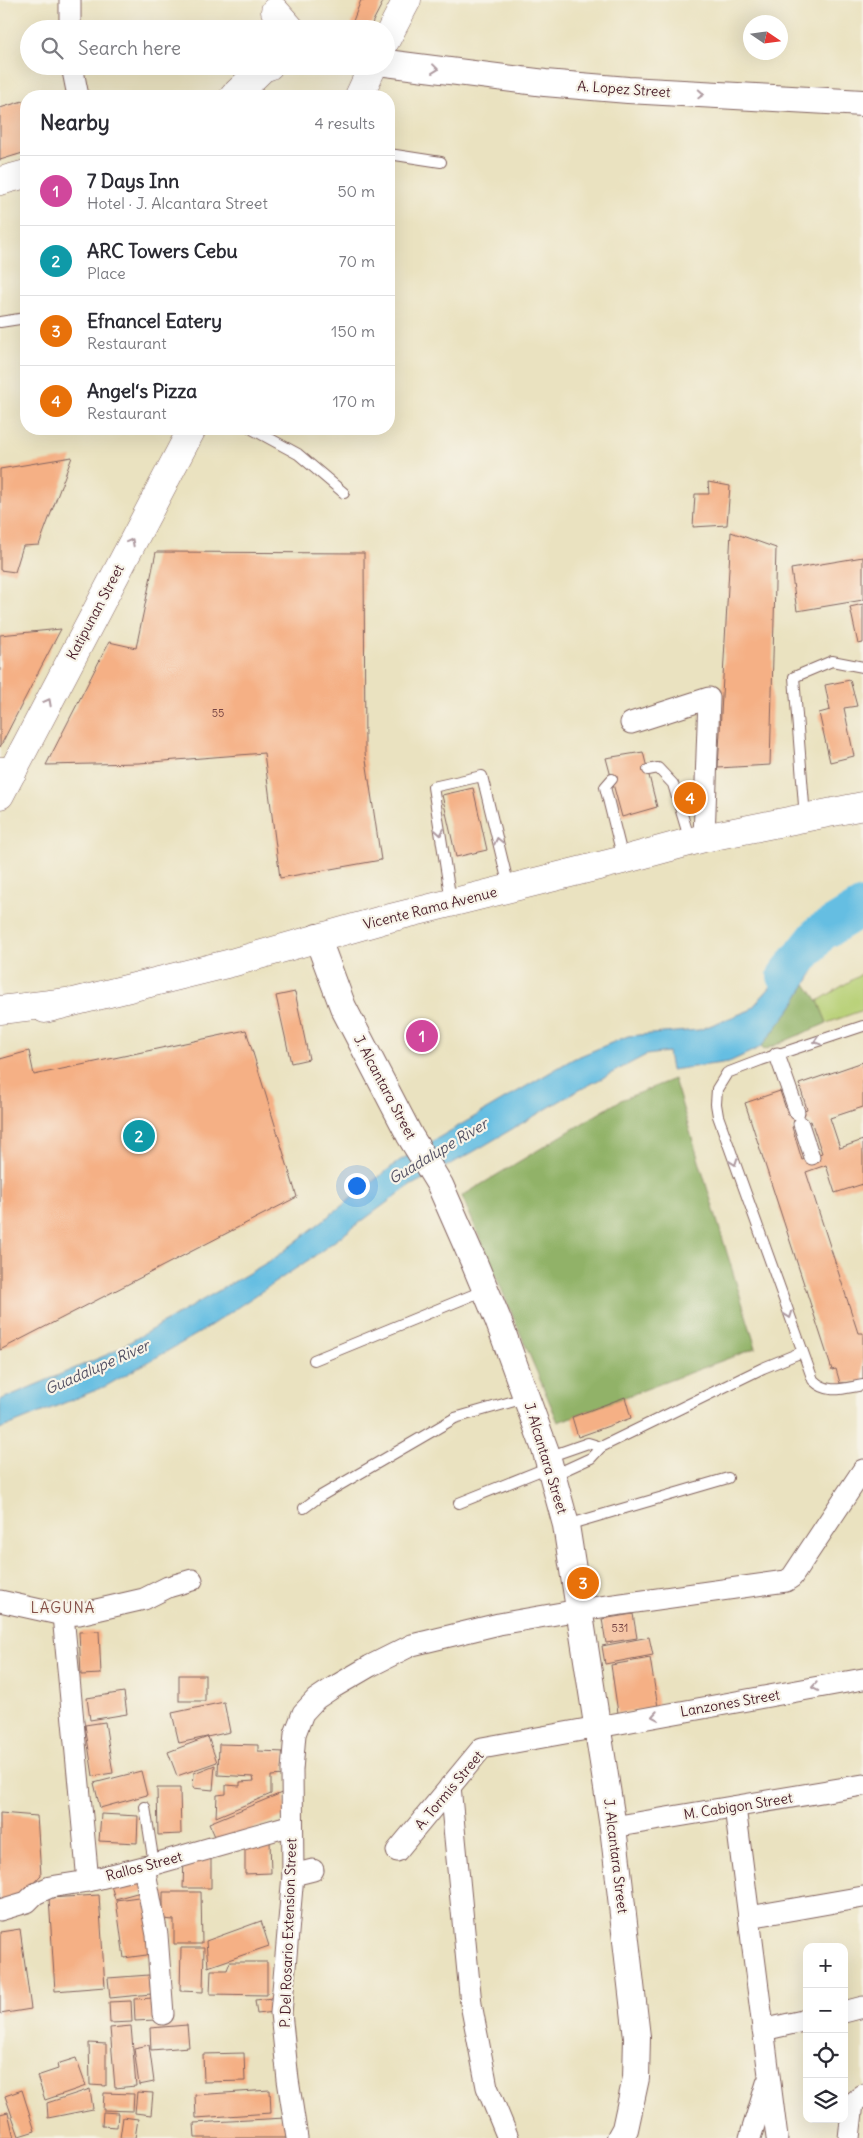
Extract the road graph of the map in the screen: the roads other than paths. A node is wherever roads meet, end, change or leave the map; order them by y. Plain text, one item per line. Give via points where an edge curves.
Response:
1 (70, 0) edge
2 (407, 0) edge
3 (70, 20) edge
4 (395, 23) edge
5 (395, 64) edge
6 (74, 75) edge
7 (256, 75) edge
8 (368, 75) edge
9 (77, 90) edge
10 (240, 90) edge
11 (361, 90) edge
12 (860, 99) edge
13 (395, 155) edge
14 (441, 162) dead end
15 (20, 176) edge
16 (0, 181) edge
17 (20, 319) edge
18 (0, 322) edge
19 (189, 435) edge
20 (263, 435) edge
21 (344, 493) dead end
22 (863, 666) edge
23 (631, 723) dead end
24 (648, 770) dead end
25 (6, 771) edge
26 (612, 780) dead end
27 (0, 796) edge
28 (863, 806) edge
29 (805, 818) junction
30 (697, 840) junction
31 (623, 860) junction
32 (509, 888) junction
33 (451, 903) junction
34 (317, 937) junction
35 (67, 1002) junction
36 (0, 1010) edge
37 (0, 1022) edge
38 (863, 1026) edge
39 (777, 1054) junction
40 (812, 1157) dead end
41 (486, 1290) junction
42 (802, 1352) junction
43 (314, 1360) dead end
44 (863, 1385) edge
45 (527, 1398) junction
46 (601, 1447) junction
47 (551, 1466) junction
48 (863, 1470) edge
49 (728, 1478) dead end
50 (460, 1503) dead end
51 (304, 1508) dead end
52 (566, 1525) junction
53 (192, 1580) dead end
54 (0, 1601) edge
55 (579, 1610) junction
56 (63, 1614) junction
57 (863, 1679) edge
58 (597, 1727) junction
59 (863, 1785) edge
60 (450, 1786) junction
61 (735, 1807) junction
62 (145, 1808) dead end
63 (292, 1826) junction
64 (613, 1827) junction
65 (397, 1851) dead end
66 (149, 1865) junction
67 (314, 1870) dead end
68 (293, 1875) junction
69 (88, 1881) junction
70 (863, 1897) edge
71 (0, 1910) edge
72 (749, 1917) junction
73 (863, 2008) edge
74 (848, 2011) edge
75 (163, 2014) dead end
76 (803, 2021) edge
77 (764, 2030) junction
78 (769, 2075) junction
79 (863, 2095) edge
80 (297, 2138) edge
81 (508, 2138) edge
82 (620, 2138) edge
83 (750, 2138) edge
84 (777, 2138) edge
85 (849, 2138) edge

1 - 3 street
2 - 4 main road
5 -> 12 street, A. Lopez Street via 619,89
6 - 9 street
7 - 10 main road
8 - 11 main road
13 - 14 lane
15 - 16 main road
17 - 18 lane
25 -> 19 main road, Katipunan Street
20 - 21 lane via 298,454
22 - 29 lane via 832,661 794,677
23 - 30 street via 709,698
24 - 30 lane via 658,768 673,784
25 - 27 main road, Katipunan Street
26 - 31 lane via 605,787
28 - 29 main road, Vicente Rama Avenue
29 - 30 main road, Vicente Rama Avenue
30 - 31 main road, Vicente Rama Avenue
31 - 32 main road, Vicente Rama Avenue
32 - 33 main road, Vicente Rama Avenue
32 -> 33 lane via 482,776 433,787
33 - 34 main road, Vicente Rama Avenue
34 - 35 main road, Vicente Rama Avenue via 232,963
34 - 41 street, J. Alcantara Street via 343,1007 410,1136 440,1185
35 - 36 main road
35 - 37 main road, Vicente Rama Avenue
38 -> 39 lane
39 - 40 street
39 -> 42 lane via 727,1073 717,1089 716,1104
41 - 43 lane
41 - 45 street, J. Alcantara Street
42 - 44 lane via 813,1380 820,1387 831,1391
42 - 46 lane
45 - 47 street, J. Alcantara Street
45 - 51 lane via 455,1418
46 - 47 lane via 591,1458
46 - 47 lane via 588,1443
47 - 50 lane
47 - 52 street, J. Alcantara Street
48 - 55 street, P. Del Rosario Extension Street via 792,1577 786,1581
49 - 52 lane
52 - 55 street, J. Alcantara Street
53 - 56 street via 144,1598 79,1614
54 - 56 street
55 - 58 street, J. Alcantara Street
55 - 63 street, P. Del Rosario Extension Street via 499,1624 412,1645 316,1699 303,1713 295,1734
56 - 69 street
57 -> 58 street, Lanzones Street
58 - 60 street, A. Tormis Street via 482,1748
58 - 64 street, J. Alcantara Street
59 - 61 street, M. Cabigon Street
60 - 65 street, A. Tormis Street
60 - 81 street via 471,2004 487,2087
61 - 64 street, M. Cabigon Street
61 - 72 street
62 - 66 lane
63 - 66 street, Rallos Street
63 - 68 street, P. Del Rosario Extension Street
64 - 82 street, J. Alcantara Street via 637,2037 636,2078 625,2129
66 - 69 street, Rallos Street
66 - 75 street
67 - 68 street
68 - 80 street, P. Del Rosario Extension Street via 281,2013
69 - 71 street, Rallos Street via 50,1887 27,1902
70 - 72 street
72 - 77 street
73 - 74 street
76 - 77 street
77 - 78 street
78 - 83 street
78 - 84 street
79 - 85 street via 853,2103

